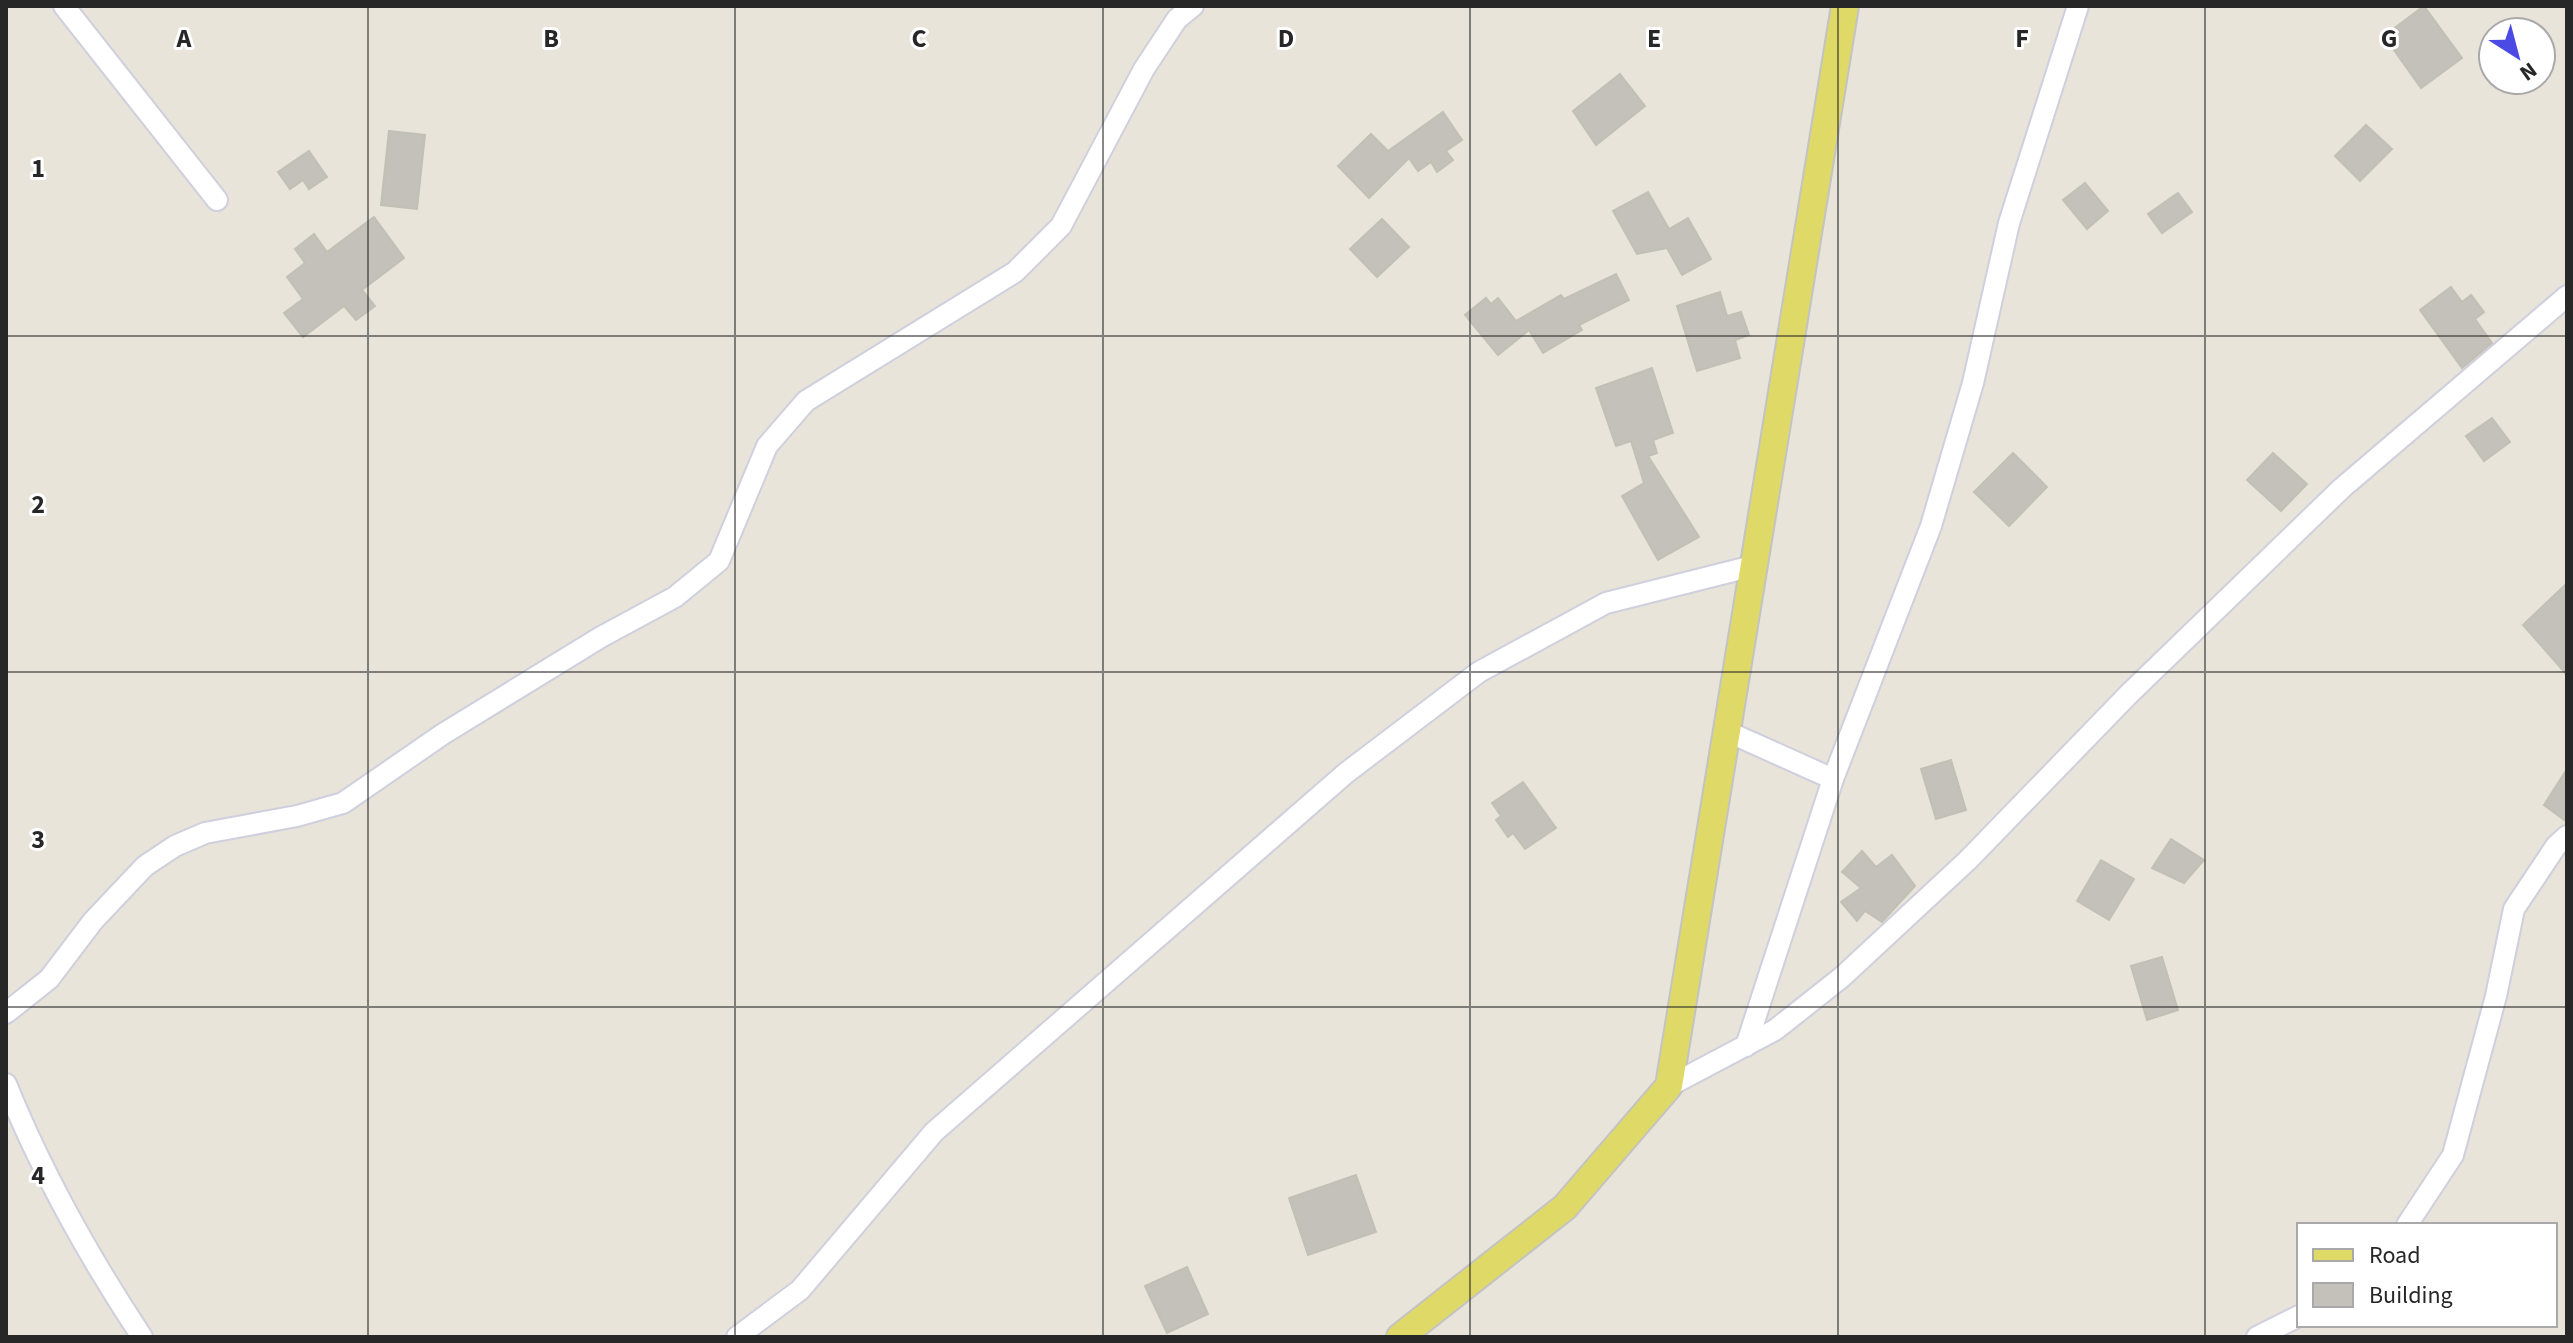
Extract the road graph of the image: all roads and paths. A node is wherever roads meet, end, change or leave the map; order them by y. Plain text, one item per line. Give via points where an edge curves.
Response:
1 (64, 6) edge
2 (1193, 6) edge
3 (1845, 6) edge
4 (2078, 6) edge
5 (217, 200) dead end
6 (2567, 296) edge
7 (1753, 566) junction
8 (1726, 731) junction
9 (1833, 779) junction
10 (2567, 836) edge
11 (6, 1013) edge
12 (1746, 1046) junction
13 (6, 1084) edge
14 (1669, 1086) junction
15 (2408, 1223) edge
16 (2297, 1317) edge
17 (142, 1337) edge
18 (737, 1337) edge
19 (1400, 1337) edge
20 (2257, 1337) edge

1 - 5 street
2 - 11 street via 1177,19 1144,69 1061,226 1015,272 806,401 767,446 719,561 675,597 470,718 343,803 205,833 175,846 145,866 93,921 49,979
3 - 7 main road
4 - 9 street via 2009,223 1973,383 1931,526
6 - 12 street via 2342,488 2129,694 1968,860 1842,977
7 - 8 main road
7 - 18 street via 1606,603 1479,672 1346,773 934,1132 800,1290
8 - 9 street
8 - 14 main road
9 - 12 street
10 - 15 street via 2514,909 2453,1155
12 - 14 street
13 - 17 street via 64,1209
14 - 19 main road via 1565,1207
16 - 20 street

